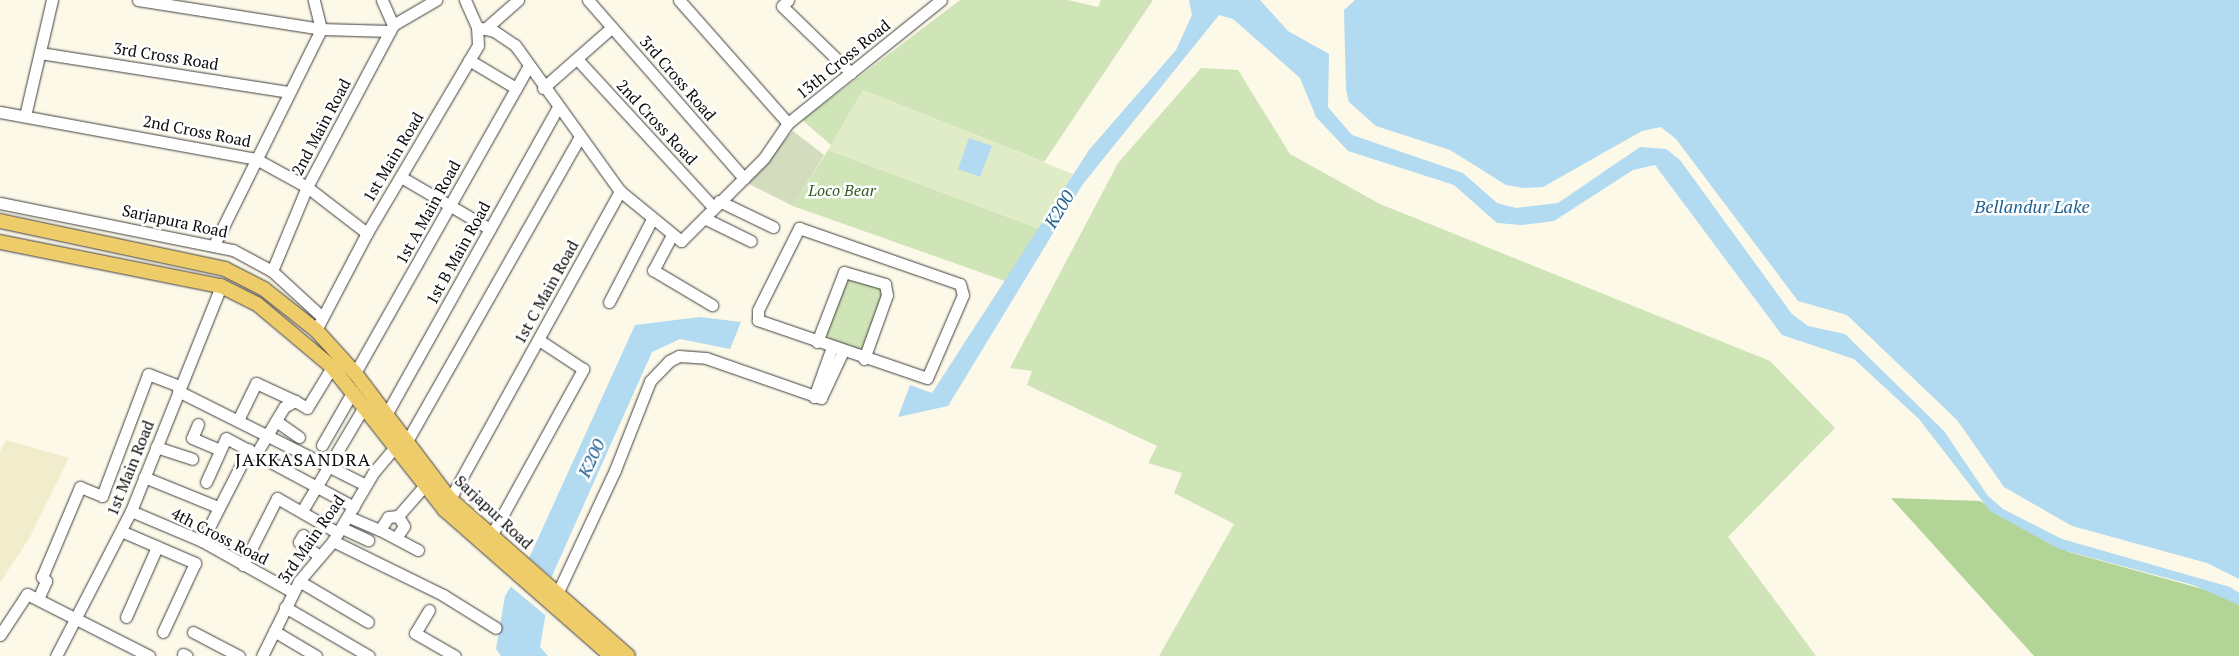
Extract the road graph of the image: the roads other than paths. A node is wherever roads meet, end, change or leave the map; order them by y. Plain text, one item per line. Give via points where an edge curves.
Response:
1 (52, 0) edge
2 (138, 0) edge
3 (314, 0) edge
4 (382, 0) edge
5 (436, 0) edge
6 (465, 0) edge
7 (518, 0) edge
8 (588, 0) edge
9 (678, 0) edge
10 (788, 0) edge
11 (941, 0) edge
12 (392, 28) junction
13 (481, 28) junction
14 (611, 28) junction
15 (320, 29) junction
16 (40, 53) junction
17 (577, 59) junction
18 (469, 60) junction
19 (528, 67) junction
20 (851, 74) junction
21 (516, 88) junction
22 (543, 88) junction
23 (288, 92) junction
24 (558, 108) junction
25 (0, 112) edge
26 (25, 116) junction
27 (788, 123) junction
28 (579, 138) junction
29 (256, 159) junction
30 (401, 177) junction
31 (744, 178) junction
32 (307, 187) junction
33 (620, 191) junction
34 (0, 203) edge
35 (716, 204) junction
36 (450, 206) junction
37 (704, 218) junction
38 (0, 221) edge
39 (652, 221) junction
40 (773, 227) dead end
41 (490, 229) junction
42 (367, 233) junction
43 (672, 235) junction
44 (751, 241) dead end
45 (0, 242) edge
46 (214, 245) junction
47 (179, 258) junction
48 (272, 271) junction
49 (174, 277) junction
50 (221, 286) junction
51 (608, 302) dead end
52 (712, 304) dead end
53 (319, 324) junction
54 (538, 340) junction
55 (817, 342) junction
56 (838, 349) junction
57 (864, 359) junction
58 (332, 367) junction
59 (355, 373) junction
60 (179, 389) junction
61 (353, 391) junction
62 (295, 401) junction
63 (365, 405) junction
64 (387, 414) junction
65 (239, 418) junction
66 (276, 421) junction
67 (198, 424) dead end
68 (268, 433) junction
69 (299, 437) dead end
70 (402, 444) junction
71 (322, 445) dead end
72 (156, 447) junction
73 (220, 450) junction
74 (252, 452) junction
75 (192, 459) dead end
76 (330, 468) junction
77 (144, 477) junction
78 (206, 482) dead end
79 (366, 485) junction
80 (425, 485) junction
81 (317, 487) junction
82 (450, 498) junction
83 (218, 507) junction
84 (131, 511) junction
85 (302, 511) junction
86 (351, 512) junction
87 (398, 516) junction
88 (380, 530) junction
89 (121, 531) junction
90 (338, 534) junction
91 (303, 535) dead end
92 (491, 536) junction
93 (396, 538) junction
94 (368, 540) dead end
95 (202, 541) junction
96 (157, 547) junction
97 (418, 550) dead end
98 (320, 556) junction
99 (243, 565) junction
100 (518, 566) junction
101 (299, 581) junction
102 (293, 592) junction
103 (554, 595) junction
104 (38, 599) junction
105 (286, 607) junction
106 (429, 610) dead end
107 (126, 616) dead end
108 (76, 617) junction
109 (368, 622) dead end
110 (496, 628) dead end
111 (274, 631) junction
112 (163, 632) dead end
113 (194, 632) dead end
114 (0, 634) edge
115 (614, 653) edge
116 (56, 656) edge
117 (149, 656) edge
118 (239, 656) edge
119 (262, 656) edge
120 (316, 656) edge
121 (369, 656) edge
122 (454, 656) edge

1 - 16 street
2 - 15 street
3 - 15 street
4 - 12 street
5 - 12 street
6 - 13 street
7 - 13 street
8 - 14 street, 3rd Cross Road
9 - 27 street
10 - 20 street via 782,6
11 - 20 street, 13th Cross Road
12 - 15 street
12 - 32 street, 2nd Main Road
13 - 18 street, 1st Main Road via 478,45
13 - 19 street via 515,45
14 - 17 street
14 - 31 street, 3rd Cross Road
15 - 23 street
16 - 23 street, 3rd Cross Road
16 - 26 street
17 - 22 street
17 - 35 street, 2nd Cross Road
18 - 21 street
18 - 30 street, 1st Main Road
19 - 21 street, 1st A Main Road
19 - 22 street
20 - 27 street, 13th Cross Road
21 - 36 street, 1st A Main Road
22 - 24 street
23 - 29 street
24 - 28 street
24 - 41 street, 1st B Main Road
25 - 26 street, 2nd Cross Road
26 - 29 street, 2nd Cross Road
27 - 31 street, 13th Cross Road via 764,158
28 - 33 street
28 - 70 street, 3rd Main Road via 540,216
29 - 32 street, 2nd Cross Road
29 - 46 street
30 - 36 street
30 - 42 street, 1st Main Road
31 - 35 street, 13th Cross Road
32 - 42 street, 2nd Cross Road
32 - 48 street, 2nd Main Road
33 - 39 street
33 - 54 street, 1st C Main Road
34 - 46 street, Sarjapura Road
35 - 37 street, 13th Cross Road
35 - 40 street
36 - 41 street
36 - 59 street, 1st A Main Road
37 - 43 street, 13th Cross Road via 684,239
37 - 44 street
38 - 47 main road
39 - 43 street
39 - 51 street
41 - 64 street, 1st B Main Road
42 - 53 street, 1st Main Road
43 - 52 street via 653,270
45 - 49 main road
46 - 48 street, Sarjapura Road
47 - 49 main road
47 - 53 main road via 244,277
48 - 53 street, Sarjapura Road
49 - 50 main road
50 - 58 main road, Sarjapur Road via 257,304 308,342
50 - 60 street, 1st Main Road
53 - 59 main road, Sarjapur Road
54 - 82 street, 1st C Main Road
54 - 92 street via 583,369
55 - 56 street
55 - 57 street via 844,272 885,284 887,295
55 - 57 street via 762,323 757,316 799,228 960,284 962,295 927,378
56 - 57 street
56 - 103 street via 827,394 814,397 706,358 679,356 670,360 650,381 615,470
58 - 61 main road, Sarjapur Road
58 - 62 street via 307,408
59 - 64 main road, Sarjapur Road
60 - 65 street
60 - 72 street, 1st Main Road
60 - 104 street via 148,374 102,496 80,487 42,577 46,580
61 - 63 main road, Sarjapur Road
61 - 71 street
62 - 65 street via 256,383
62 - 66 street
63 - 70 main road, Sarjapur Road
63 - 76 street
64 - 70 main road, Sarjapur Road
65 - 68 street
66 - 68 street
66 - 69 street
67 - 73 street via 192,438
68 - 74 street
68 - 76 street
70 - 79 street, 3rd Main Road
70 - 80 main road, Sarjapur Road
70 - 82 main road, Sarjapur Road
72 - 75 street
72 - 77 street, 1st Main Road
73 - 74 street via 226,438
73 - 78 street
74 - 81 street
74 - 83 street
76 - 79 street
76 - 81 street
77 - 83 street
77 - 84 street, 1st Main Road
79 - 86 street, 3rd Main Road
80 - 87 street
80 - 100 main road, Sarjapur Road via 445,510
81 - 85 street
81 - 86 street
82 - 92 main road, Sarjapur Road
83 - 95 street
84 - 89 street, 1st Main Road
84 - 95 street, 4th Cross Road
85 - 90 street
85 - 99 street via 277,498
86 - 88 street
86 - 90 street, 3rd Main Road
87 - 88 street via 388,517
87 - 93 street via 404,526
88 - 93 street
89 - 96 street
89 - 108 street, 1st Main Road
90 - 94 street
90 - 98 street, 3rd Main Road
90 - 110 street
91 - 98 street via 299,542
92 - 100 main road, Sarjapur Road
93 - 97 street
95 - 99 street, 4th Cross Road
96 - 107 street
96 - 112 street via 195,563
98 - 101 street, 3rd Main Road
99 - 102 street, 4th Cross Road
100 - 103 main road, Sarjapur Road
101 - 102 street, 3rd Main Road
101 - 109 street
102 - 105 street, 3rd Main Road
103 - 115 main road, Sarjapur Road
104 - 108 street
104 - 114 street via 28,594
105 - 111 street, 3rd Main Road
105 - 121 street
106 - 122 street via 415,633
108 - 116 street, 1st Main Road
108 - 117 street
111 - 119 street, 3rd Main Road
111 - 120 street
113 - 118 street

